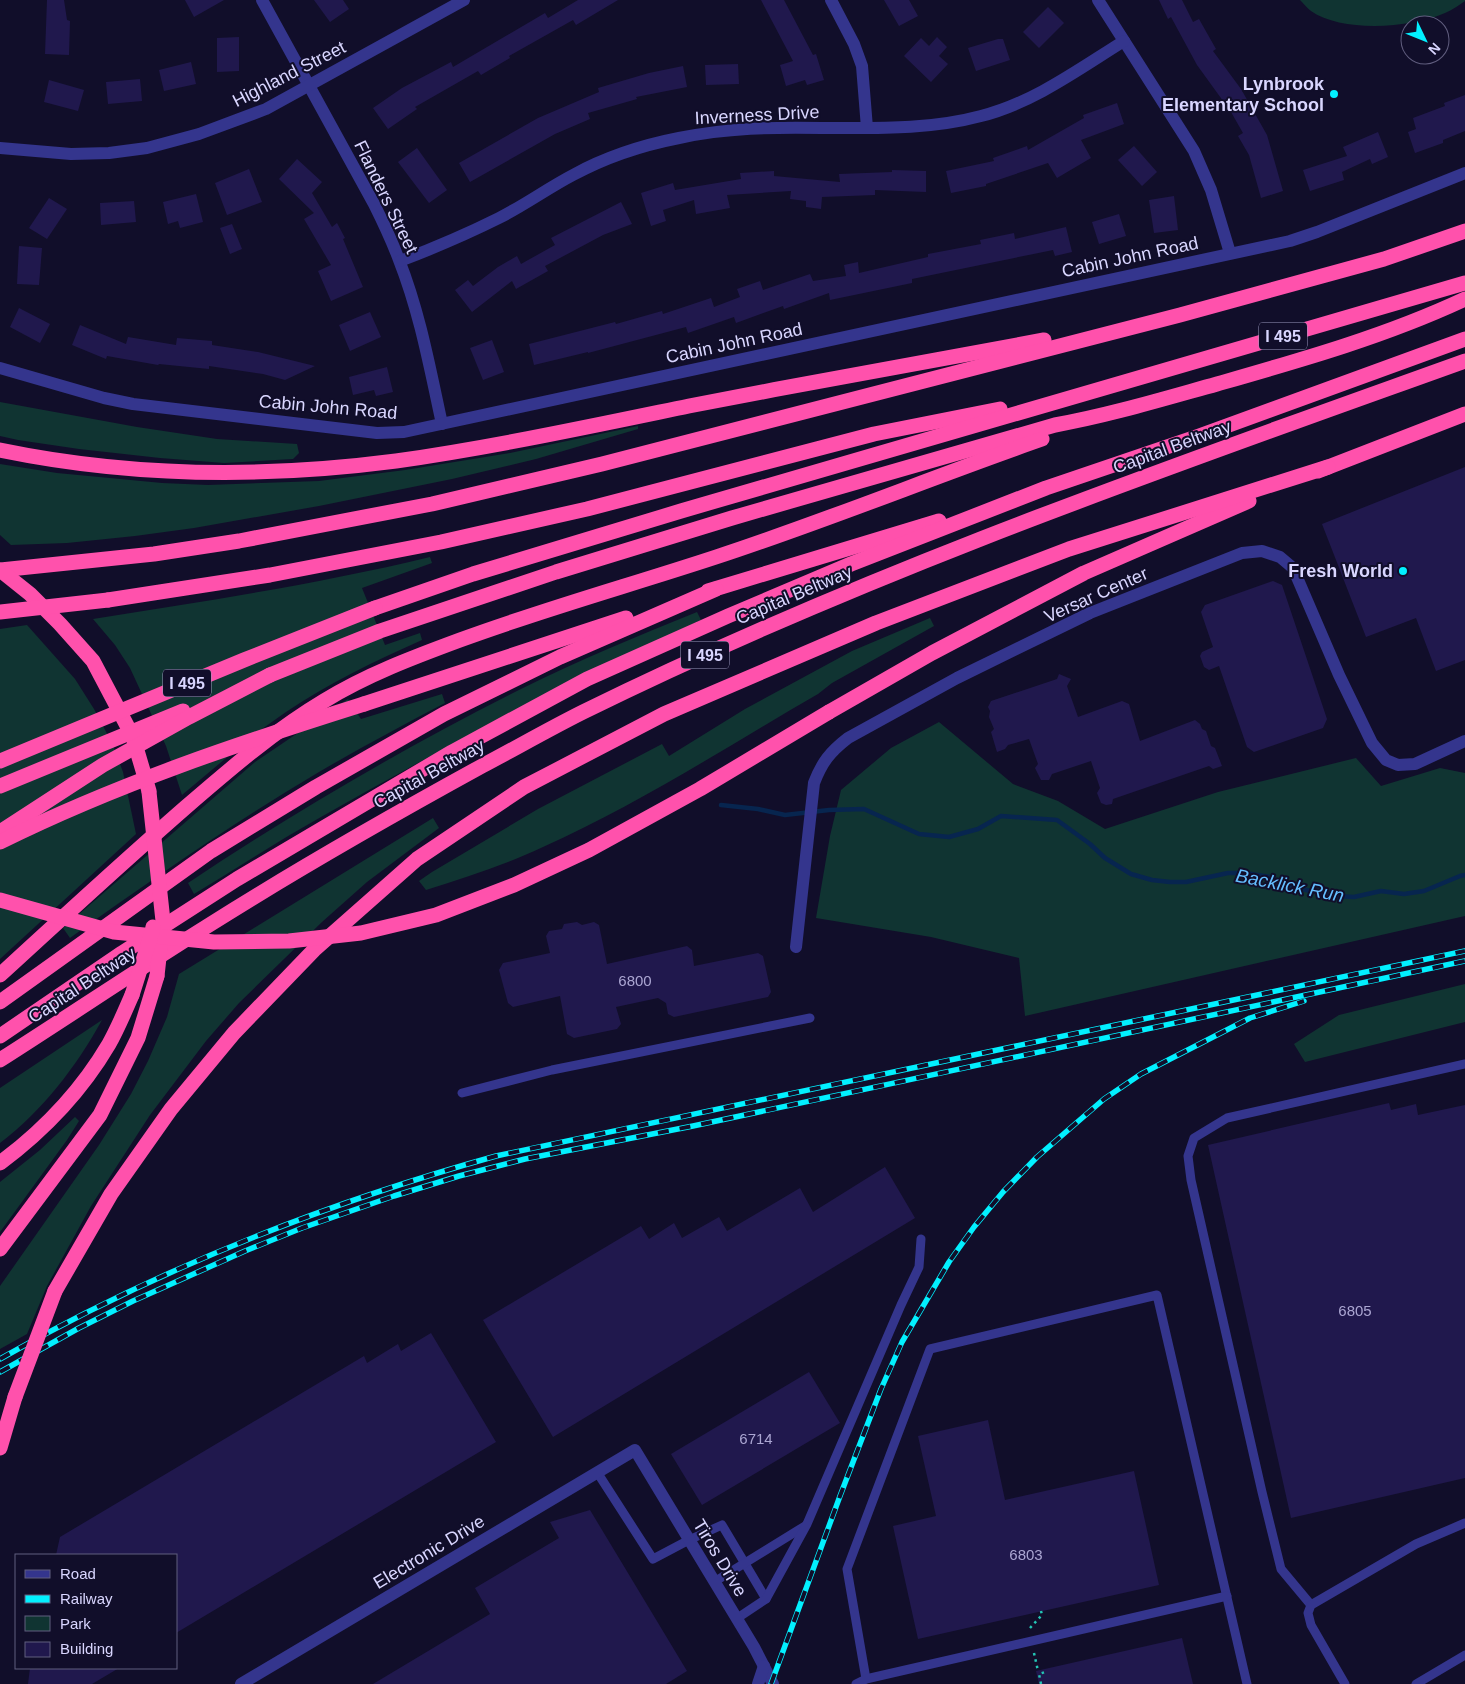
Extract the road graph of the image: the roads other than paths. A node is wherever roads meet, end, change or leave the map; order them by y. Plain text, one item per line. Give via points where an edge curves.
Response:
1 (262, 0) edge
2 (464, 0) edge
3 (831, 0) edge
4 (1098, 0) edge
5 (1124, 41) junction
6 (309, 87) junction
7 (868, 128) junction
8 (0, 148) edge
9 (1465, 173) edge
10 (1465, 231) edge
11 (1230, 253) junction
12 (400, 261) junction
13 (1465, 283) edge
14 (1465, 299) edge
15 (1180, 315) junction
16 (1465, 339) edge
17 (1465, 362) edge
18 (0, 368) edge
19 (1100, 388) junction
20 (1465, 414) edge
21 (1100, 417) junction
22 (442, 424) junction
23 (0, 450) edge
24 (1328, 467) junction
25 (1046, 488) junction
26 (0, 560) edge
27 (61, 564) junction
28 (0, 570) edge
29 (716, 589) junction
30 (0, 612) edge
31 (270, 675) junction
32 (1465, 740) edge
33 (0, 761) edge
34 (0, 786) edge
35 (0, 832) edge
36 (0, 842) edge
37 (157, 855) junction
38 (0, 900) edge
39 (796, 947) dead end
40 (0, 975) edge
41 (0, 1002) edge
42 (810, 1018) dead end
43 (0, 1036) edge
44 (0, 1060) edge
45 (1465, 1064) edge
46 (462, 1093) dead end
47 (0, 1163) edge
48 (921, 1239) dead end
49 (0, 1249) edge
50 (0, 1448) edge
51 (635, 1450) joint
52 (597, 1472) junction
53 (1465, 1523) edge
54 (807, 1524) junction
55 (689, 1540) junction
56 (744, 1563) junction
57 (714, 1582) junction
58 (1227, 1596) junction
59 (766, 1599) junction
60 (1312, 1604) junction
61 (736, 1619) junction
62 (1465, 1655) edge
63 (764, 1666) junction
64 (866, 1680) junction
65 (241, 1684) edge
66 (758, 1684) edge
67 (773, 1684) edge
68 (856, 1684) edge
69 (1247, 1684) edge
70 (1346, 1684) edge
71 (1416, 1684) edge

1 - 6 street, Flanders Street
2 - 6 street, Highland Street
3 - 7 street via 862,66
4 - 5 street
5 - 7 street, Inverness Drive via 1048,88 982,116 918,127
5 - 11 street via 1194,151 1211,190
6 - 8 street, Highland Street via 239,120 147,148 71,154
6 - 12 street, Flanders Street via 374,204
7 - 12 street, Inverness Drive via 718,131 636,149 574,174 464,235
9 - 11 street, Cabin John Road via 1318,232
10 - 15 highway via 1384,259
11 - 22 street, Cabin John Road
12 - 22 street, Flanders Street via 424,342
13 - 19 highway, I 495
14 - 21 highway via 1390,330 1299,361
15 - 23 highway via 395,461 287,471 165,472 62,462
15 - 27 highway via 602,464 432,504 239,541
16 - 25 highway
17 - 44 highway, Capital Beltway / I 495 via 1122,484 911,566 765,627 649,681 580,714 394,814 205,927
18 - 22 street, Cabin John Road via 133,404 378,433 404,432
19 - 30 highway, bridge via 874,434 587,509 442,542 270,576
19 - 33 highway, I 495, bridge via 482,571 374,608
20 - 24 highway
21 - 31 highway via 1055,425 556,572 380,632
21 - 40 highway via 772,538 521,617 432,650 351,686 299,716 262,743 124,861
24 - 38 highway, bridge via 1084,573 940,649 606,840 523,881 436,915 361,933 289,941 214,942 114,932
24 - 50 highway, bridge via 1069,549 876,623 664,714 524,787 417,859 314,950 234,1034 171,1109 111,1194 55,1291 15,1397
25 - 29 highway
25 - 43 highway via 851,564 587,679 452,752 237,879
26 - 27 highway
27 - 28 highway
28 - 37 highway, bridge via 30,594 93,661 133,737 149,792
29 - 36 highway, bridge via 273,732 124,786
29 - 41 highway via 551,661 444,714 211,851
31 - 34 highway, bridge
31 - 35 highway, bridge via 102,765
32 - 39 street, Versar Center via 1415,764 1398,766 1386,760 1372,743 1339,675 1293,568 1280,557 1262,551 1242,553 1090,613 957,678 848,738 833,750 814,783
37 - 47 highway, bridge via 152,932 132,995 109,1043 69,1099
37 - 49 highway, bridge via 162,921 157,976 138,1038 100,1115
42 - 46 lane via 552,1070
45 - 60 lane via 1227,1118 1194,1138 1188,1156 1281,1568
48 - 54 lane via 919,1267
51 - 52 street, Electronic Drive
51 - 55 street, Tiros Drive
52 - 55 lane via 653,1559
52 - 65 street, Electronic Drive
53 - 60 lane via 1416,1544
54 - 56 lane
54 - 59 lane
55 - 56 lane via 722,1525
55 - 57 street, Tiros Drive
56 - 57 lane
56 - 59 lane
57 - 61 street, Tiros Drive
58 - 64 lane
58 - 64 lane via 1157,1295 930,1348 847,1569
58 - 69 lane
59 - 61 lane
60 - 70 lane via 1308,1612 1311,1626
61 - 63 street, Tiros Drive
62 - 71 lane
63 - 66 street
63 - 67 street, Tiros Drive
64 - 68 lane

